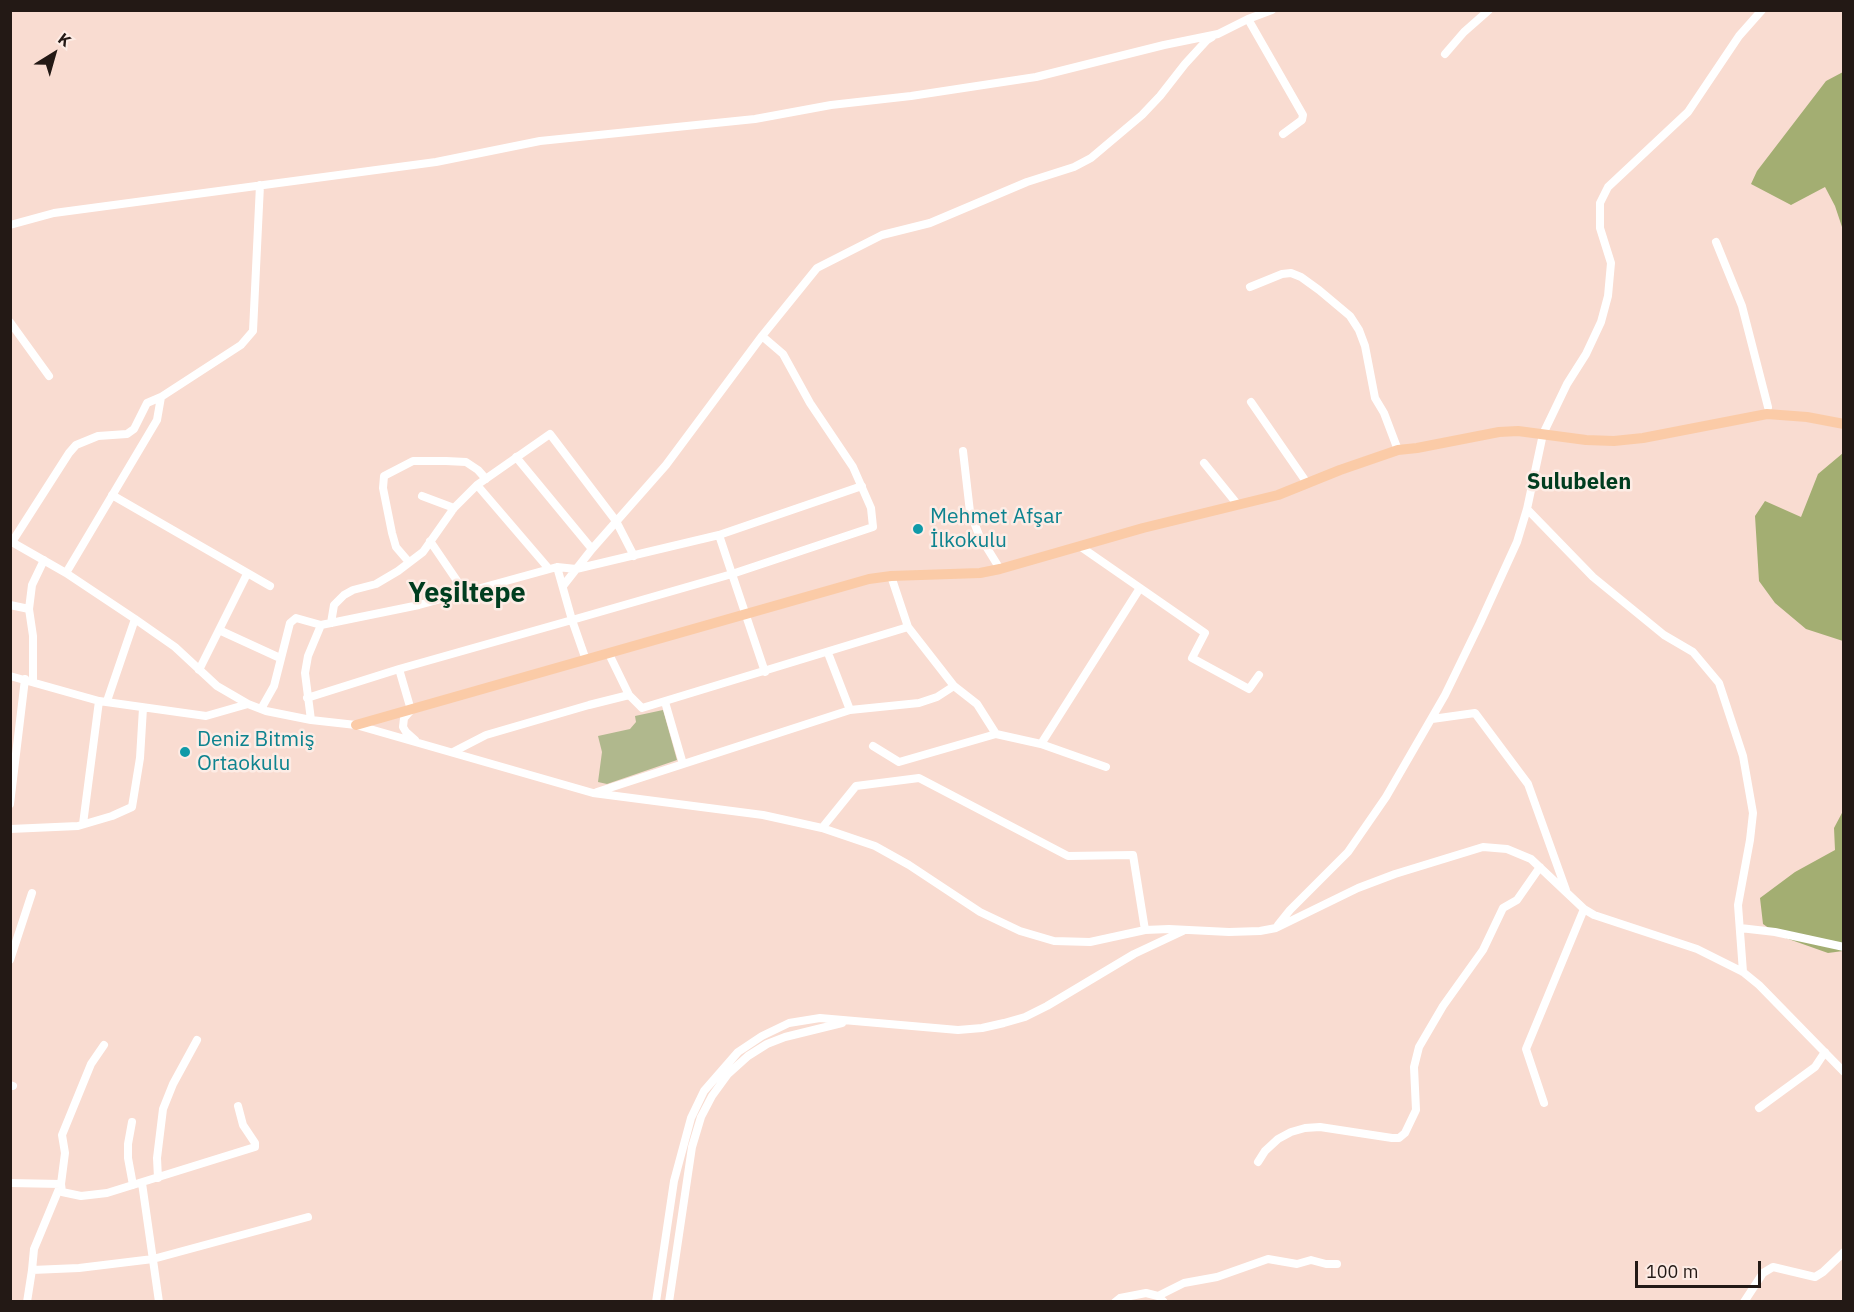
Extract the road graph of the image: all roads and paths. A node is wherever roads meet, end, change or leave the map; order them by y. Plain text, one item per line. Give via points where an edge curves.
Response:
1 (1272, 10) edge
2 (1489, 10) edge
3 (1762, 10) edge
4 (1248, 19) junction
5 (1218, 34) junction
6 (1445, 54) dead end
7 (1283, 134) dead end
8 (260, 185) junction
9 (10, 225) edge
10 (1716, 242) dead end
11 (1250, 287) dead end
12 (10, 322) edge
13 (762, 336) junction
14 (49, 376) dead end
15 (160, 397) junction
16 (1251, 402) dead end
17 (1768, 407) junction
18 (1844, 417) edge
19 (1844, 424) edge
20 (1544, 431) junction
21 (1403, 449) junction
22 (963, 451) dead end
23 (516, 457) junction
24 (1204, 463) dead end
25 (486, 479) junction
26 (1307, 483) junction
27 (477, 485) junction
28 (862, 486) junction
29 (112, 495) junction
30 (422, 496) dead end
31 (1238, 505) junction
32 (454, 508) junction
33 (1527, 509) junction
34 (616, 521) junction
35 (719, 535) junction
36 (11, 541) edge
37 (430, 541) junction
38 (1081, 547) junction
39 (592, 549) junction
40 (634, 556) junction
41 (44, 560) junction
42 (408, 561) junction
43 (553, 568) junction
44 (576, 569) junction
45 (1000, 569) junction
46 (66, 573) junction
47 (247, 574) junction
48 (732, 574) junction
49 (891, 576) junction
50 (270, 586) dead end
51 (563, 586) junction
52 (1140, 588) junction
53 (464, 591) junction
54 (10, 605) edge
55 (29, 609) junction
56 (747, 614) junction
57 (135, 619) junction
58 (572, 620) junction
59 (331, 623) junction
60 (321, 625) junction
61 (908, 627) junction
62 (219, 630) junction
63 (828, 653) junction
64 (609, 654) junction
65 (280, 658) junction
66 (586, 660) junction
67 (399, 669) junction
68 (199, 670) junction
69 (765, 672) junction
70 (1259, 675) dead end
71 (10, 676) edge
72 (29, 680) junction
73 (954, 686) junction
74 (629, 695) junction
75 (308, 698) junction
76 (103, 701) junction
77 (665, 702) junction
78 (248, 704) junction
79 (144, 708) junction
80 (261, 709) junction
81 (411, 710) junction
82 (850, 710) junction
83 (1432, 719) junction
84 (311, 720) junction
85 (356, 725) junction
86 (996, 734) junction
87 (418, 743) junction
88 (1041, 744) junction
89 (873, 746) dead end
90 (453, 752) junction
91 (683, 764) junction
92 (1106, 767) dead end
93 (593, 793) junction
94 (10, 804) edge
95 (83, 824) junction
96 (822, 828) junction
97 (10, 829) edge
98 (1540, 867) junction
99 (1566, 892) junction
100 (32, 893) dead end
101 (1584, 909) junction
102 (1276, 928) junction
103 (1740, 928) junction
104 (1144, 930) junction
105 (1184, 931) junction
106 (1844, 946) edge
107 (10, 960) edge
108 (1743, 972) junction
109 (853, 1022) junction
110 (197, 1040) dead end
111 (104, 1045) dead end
112 (1825, 1052) junction
113 (1844, 1072) edge
114 (1544, 1103) dead end
115 (238, 1106) dead end
116 (1759, 1108) dead end
117 (132, 1122) dead end
118 (1258, 1162) dead end
119 (158, 1178) junction
120 (10, 1183) edge
121 (142, 1183) junction
122 (61, 1184) junction
123 (133, 1185) junction
124 (308, 1217) dead end
125 (1844, 1252) edge
126 (153, 1259) junction
127 (1337, 1264) dead end
128 (32, 1270) junction
129 (1161, 1299) edge
130 (27, 1302) edge
131 (159, 1302) edge
132 (656, 1302) edge
133 (669, 1302) edge
134 (1115, 1302) edge
135 (1744, 1302) edge

1 - 4 street
2 - 6 street
3 - 20 street via 1739,36 1688,112 1608,187 1600,203 1600,228 1611,263 1608,296 1586,354
4 - 5 street
4 - 7 street via 1304,115
5 - 8 street via 1013,80 754,119 540,141 435,162
5 - 13 street via 1207,40 1142,115 1091,158 930,223 882,236 816,268
8 - 9 street via 54,213
8 - 15 street via 253,331 242,345
10 - 17 street via 1742,306
11 - 21 street via 1291,273 1350,316 1365,346 1375,398
12 - 14 street
13 - 28 street via 783,354
13 - 34 street via 666,465
15 - 29 street via 157,420
15 - 36 street via 147,403 134,429 127,434 98,436 76,445
16 - 26 street
17 - 18 main road
17 - 20 main road via 1632,433
19 - 20 main road via 1767,414 1614,441
20 - 21 main road via 1499,432
20 - 33 street
21 - 26 main road
22 - 45 street via 970,512
23 - 25 street
23 - 34 street via 550,434
23 - 39 street
24 - 31 street
25 - 27 street
25 - 42 street via 466,462 446,461 413,461 384,476 392,533
26 - 31 main road
27 - 32 street
27 - 43 street
28 - 35 street
28 - 48 street via 873,527
29 - 46 street
29 - 47 street
30 - 32 street
31 - 38 main road
32 - 37 street
33 - 83 street via 1517,542
33 - 103 street via 1593,577 1664,635 1693,652 1719,683 1743,756 1753,813 1738,905
34 - 39 street
34 - 40 street
35 - 40 street
35 - 48 street
36 - 41 street
37 - 42 street via 423,552
37 - 53 street
38 - 45 main road
38 - 52 street
39 - 44 street
40 - 44 street
41 - 46 street
41 - 55 street via 32,585
42 - 59 street via 376,584 344,595 334,605
43 - 44 street
43 - 51 street
43 - 53 street
44 - 51 street
45 - 49 main road
46 - 57 street
47 - 50 street
47 - 62 street
48 - 56 street
48 - 58 street
49 - 56 main road
49 - 61 street
51 - 58 street
52 - 70 street via 1205,633 1192,658 1249,689
52 - 88 street
53 - 59 street via 419,605
54 - 55 street
55 - 72 street via 33,636
56 - 64 main road
56 - 69 street
57 - 68 street via 175,647
57 - 76 street
58 - 66 street
58 - 67 street
59 - 60 street
60 - 65 street via 293,618
60 - 75 street via 305,673
61 - 63 street
61 - 73 street
62 - 65 street
62 - 68 street
63 - 69 street
63 - 82 street
64 - 66 main road
64 - 74 street
65 - 80 street via 274,686
66 - 81 main road
67 - 75 street
67 - 81 street
68 - 78 street
69 - 77 street
71 - 72 street
72 - 76 street
72 - 94 street
73 - 82 street via 919,703
73 - 86 street via 977,704
74 - 77 street via 642,708
74 - 90 street via 486,735
75 - 84 street
76 - 79 street
76 - 95 street
77 - 91 street
78 - 79 street via 206,716
78 - 80 street
79 - 95 street via 132,807
80 - 84 street
81 - 85 main road
81 - 87 street via 404,717 404,727
82 - 91 street
83 - 99 street via 1475,713 1528,784
83 - 102 street via 1348,852
84 - 85 street
85 - 87 street
86 - 88 street
86 - 89 street via 899,762
87 - 90 street
88 - 92 street
90 - 93 street
91 - 93 street
93 - 96 street via 763,815
95 - 97 street
96 - 104 street via 875,846 980,912 1020,931 1054,941 1090,942
96 - 104 street via 856,786 920,778 1068,856 1132,855
98 - 99 street
98 - 102 street via 1516,852 1483,847 1385,877
98 - 118 street via 1517,900 1503,908 1483,950 1419,1047 1414,1067 1416,1110 1405,1133 1392,1138 1305,1128 1278,1139 1264,1150
99 - 101 street
100 - 107 street
101 - 108 street via 1610,922 1697,949
101 - 114 street via 1526,1049
102 - 105 street
103 - 106 street
103 - 108 street
104 - 105 street
105 - 109 street via 1134,954 1047,1006 1004,1023 958,1030
108 - 112 street
109 - 132 street via 820,1018 789,1023 738,1052 704,1091 691,1118 674,1181
109 - 133 street via 825,1026 767,1044 728,1074 712,1096 692,1147
110 - 119 street via 163,1108
111 - 122 street via 91,1064 62,1135 65,1153
112 - 113 street
112 - 116 street via 1815,1067
115 - 119 street via 255,1147
117 - 123 street via 128,1158
119 - 121 street
120 - 122 street
121 - 123 street
121 - 126 street
122 - 123 street via 62,1192 81,1196
122 - 128 street via 34,1249
124 - 126 street
125 - 135 street via 1815,1277 1773,1267 1763,1273
126 - 128 street
126 - 131 street
127 - 129 street via 1311,1260 1297,1264 1268,1258 1217,1277 1184,1283
128 - 130 street
129 - 134 street via 1146,1293

